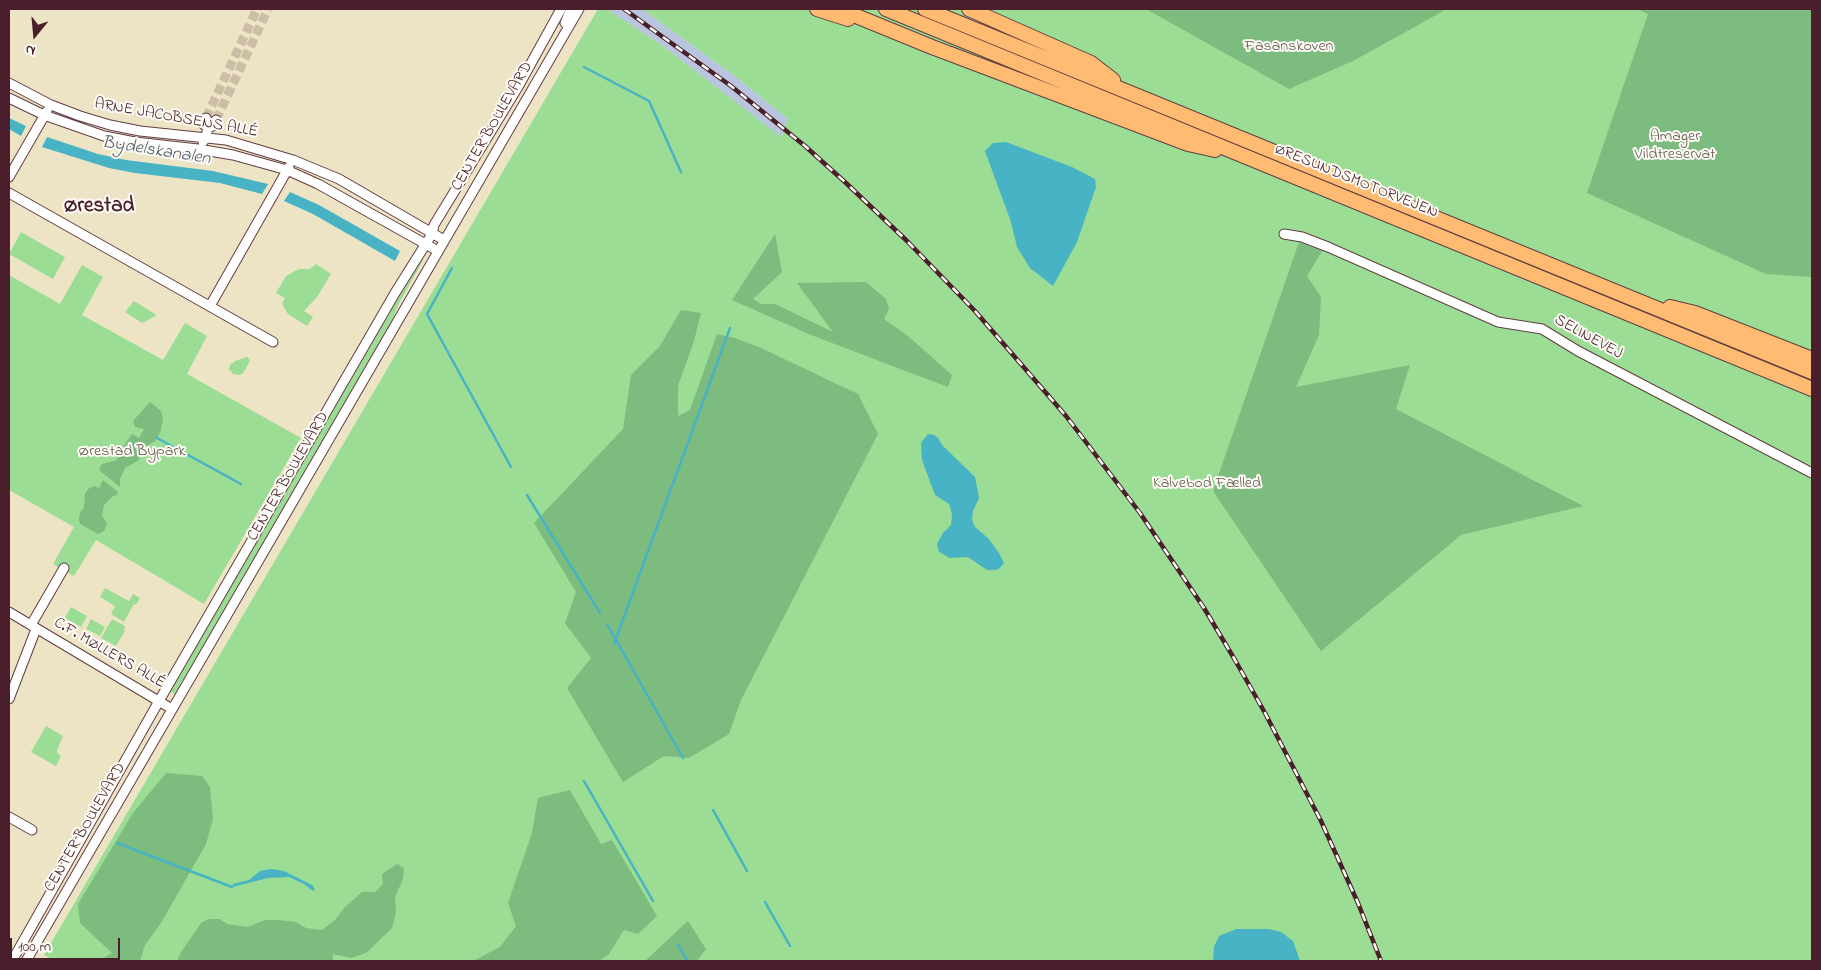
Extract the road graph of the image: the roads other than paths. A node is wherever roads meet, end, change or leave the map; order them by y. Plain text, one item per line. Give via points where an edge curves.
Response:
1 (561, 9) edge
2 (576, 9) edge
3 (817, 9) edge
4 (839, 9) edge
5 (886, 9) edge
6 (925, 9) edge
7 (969, 9) edge
8 (932, 47) junction
9 (9, 83) edge
10 (1130, 93) junction
11 (9, 98) edge
12 (51, 105) junction
13 (44, 115) junction
14 (216, 120) tunnel mouth
15 (206, 137) junction
16 (198, 149) junction
17 (1251, 158) junction
18 (293, 160) junction
19 (287, 170) junction
20 (9, 177) edge
21 (9, 192) edge
22 (432, 234) junction
23 (1284, 234) dead end
24 (444, 240) junction
25 (425, 244) junction
26 (438, 252) junction
27 (1625, 296) junction
28 (210, 306) junction
29 (273, 342) dead end
30 (1812, 359) edge
31 (1812, 372) edge
32 (1812, 389) edge
33 (1812, 473) edge
34 (64, 568) dead end
35 (9, 612) edge
36 (34, 627) junction
37 (11, 688) edge
38 (9, 699) edge
39 (159, 700) junction
40 (172, 709) junction
41 (9, 817) edge
42 (32, 830) dead end
43 (10, 961) edge
44 (26, 961) edge

1 - 22 street, CENTER BOULEVARD via 434,225
2 - 24 street, CENTER BOULEVARD
3 - 8 highway
4 - 8 highway
5 - 17 highway, ØRESUNDSMOTORVEJEN
6 - 10 highway, ØRESUNDSMOTORVEJEN
7 - 10 highway via 1091,63
8 - 17 highway via 1188,144
9 - 12 street, ARNE JACOBSENS ALLÉ
10 - 27 highway, ØRESUNDSMOTORVEJEN
11 - 13 street, ARNE JACOBSENS ALLÉ
12 - 13 street
12 - 15 street, ARNE JACOBSENS ALLÉ via 117,126
13 - 16 street, ARNE JACOBSENS ALLÉ via 112,137
13 - 20 street
14 - 15 street via 213,126 207,123
15 - 16 street
15 - 18 street, ARNE JACOBSENS ALLÉ
16 - 19 street, ARNE JACOBSENS ALLÉ
17 - 32 highway, ØRESUNDSMOTORVEJEN
18 - 19 street
18 - 22 street, ARNE JACOBSENS ALLÉ via 339,179
19 - 25 street, ARNE JACOBSENS ALLÉ
19 - 28 street
21 - 28 street
22 - 24 street, ARNE JACOBSENS ALLÉ
22 - 25 street, CENTER BOULEVARD
23 - 33 street, SELINEVEJ via 1328,247 1498,322 1542,329
24 - 26 street, CENTER BOULEVARD
25 - 26 street, ARNE JACOBSENS ALLÉ
25 - 39 street, CENTER BOULEVARD
26 - 40 street, CENTER BOULEVARD
27 - 30 highway via 1695,313
27 - 31 highway, ØRESUNDSMOTORVEJEN
28 - 29 street
34 - 36 street, C.F. MØLLERS ALLÉ
35 - 36 street, C.F. MØLLERS ALLÉ
36 - 37 street
36 - 39 street, C.F. MØLLERS ALLÉ
37 - 38 street
39 - 40 street, C.F. MØLLERS ALLÉ
39 - 43 street, CENTER BOULEVARD
40 - 44 street, CENTER BOULEVARD
41 - 42 street

